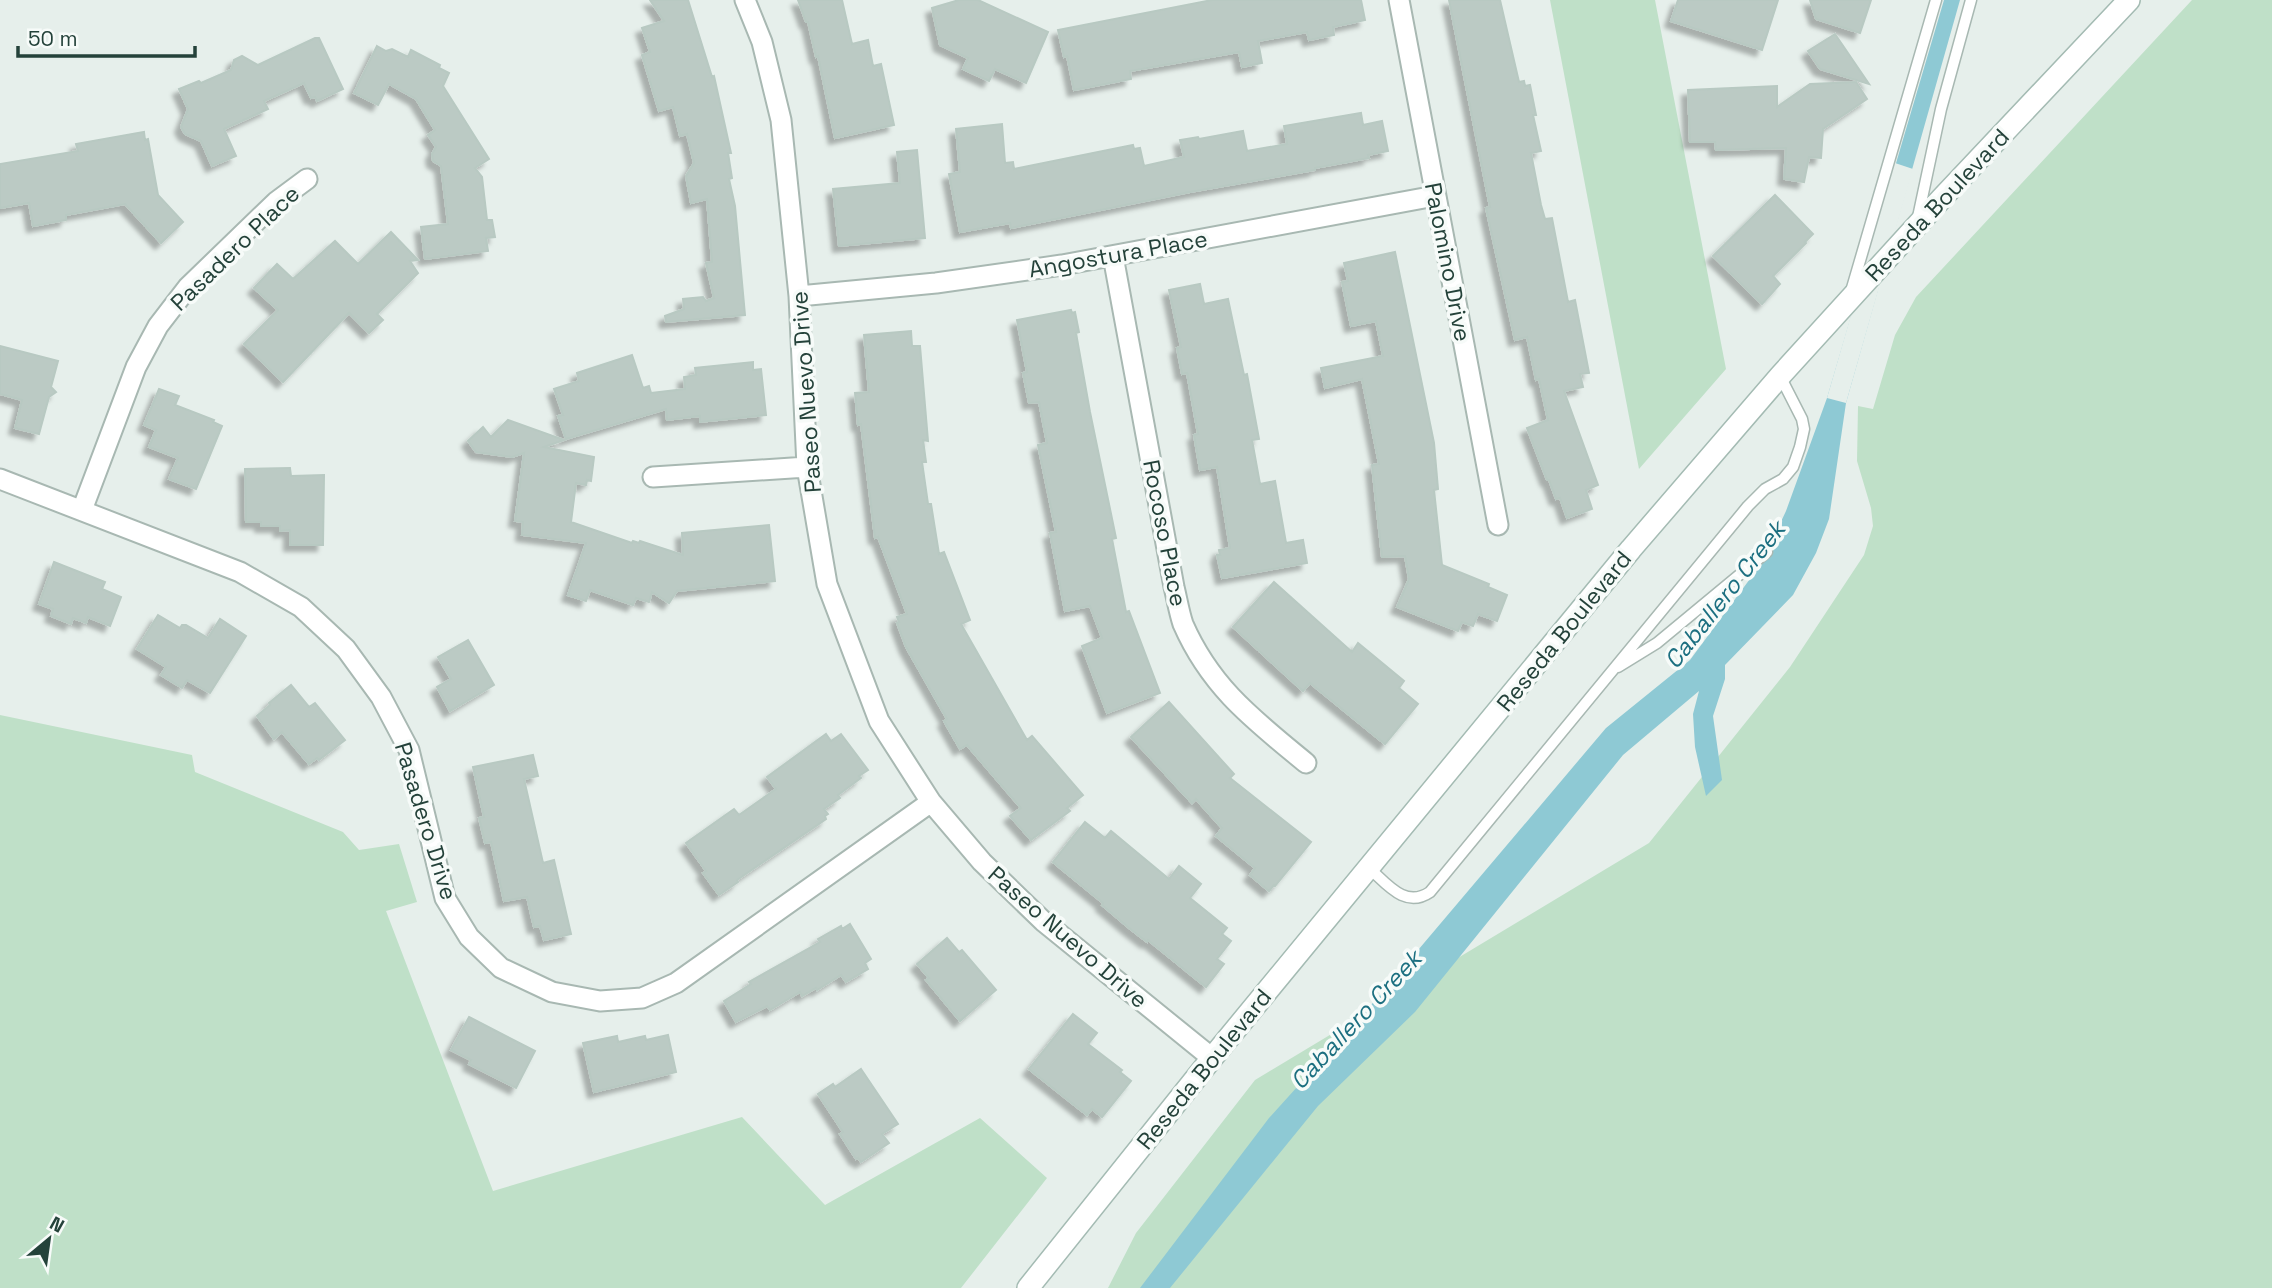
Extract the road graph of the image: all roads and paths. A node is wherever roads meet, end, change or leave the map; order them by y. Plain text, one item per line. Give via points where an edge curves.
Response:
1 (745, 0) edge
2 (1399, 0) edge
3 (1936, 0) edge
4 (1971, 0) edge
5 (2129, 0) edge
6 (307, 179) dead end
7 (1435, 196) junction
8 (1916, 227) junction
9 (1113, 256) junction
10 (799, 296) junction
11 (1853, 296) junction
12 (1780, 376) junction
13 (807, 467) junction
14 (653, 477) dead end
15 (0, 479) edge
16 (82, 510) junction
17 (1498, 525) dead end
18 (1767, 552) dead end
19 (1612, 671) junction
20 (1307, 763) dead end
21 (931, 802) junction
22 (1369, 868) junction
23 (1212, 1058) junction
24 (1028, 1288) edge

1 - 10 street, Paseo Nuevo Drive via 762,42 780,120
2 - 7 street, Palomino Drive
3 - 11 lane
4 - 8 lane
5 - 8 main road, Reseda Boulevard
6 - 16 street, Pasadero Place via 276,202 188,287 158,326 136,367
7 - 9 street, Angostura Place
7 - 17 street, Palomino Drive
8 - 11 main road, Reseda Boulevard
9 - 10 street, Angostura Place via 936,283
9 - 20 street, Rocoso Place via 1182,622 1219,685 1243,711
10 - 13 street, Paseo Nuevo Drive
11 - 12 main road, Reseda Boulevard
12 - 19 lane via 1804,429 1794,467 1748,506
12 - 22 main road, Reseda Boulevard
13 - 14 street
13 - 21 street, Paseo Nuevo Drive via 827,584 879,721
15 - 16 street, Pasadero Drive
16 - 21 street, Pasadero Drive via 240,572 300,607 346,649 382,697 409,750 445,898 469,937 501,968 552,992 600,1001 642,998 676,983
18 - 19 lane via 1657,643
19 - 22 lane via 1430,892 1421,898 1404,897
21 - 23 street, Paseo Nuevo Drive via 982,862 1043,920
22 - 23 main road, Reseda Boulevard
23 - 24 main road, Reseda Boulevard

